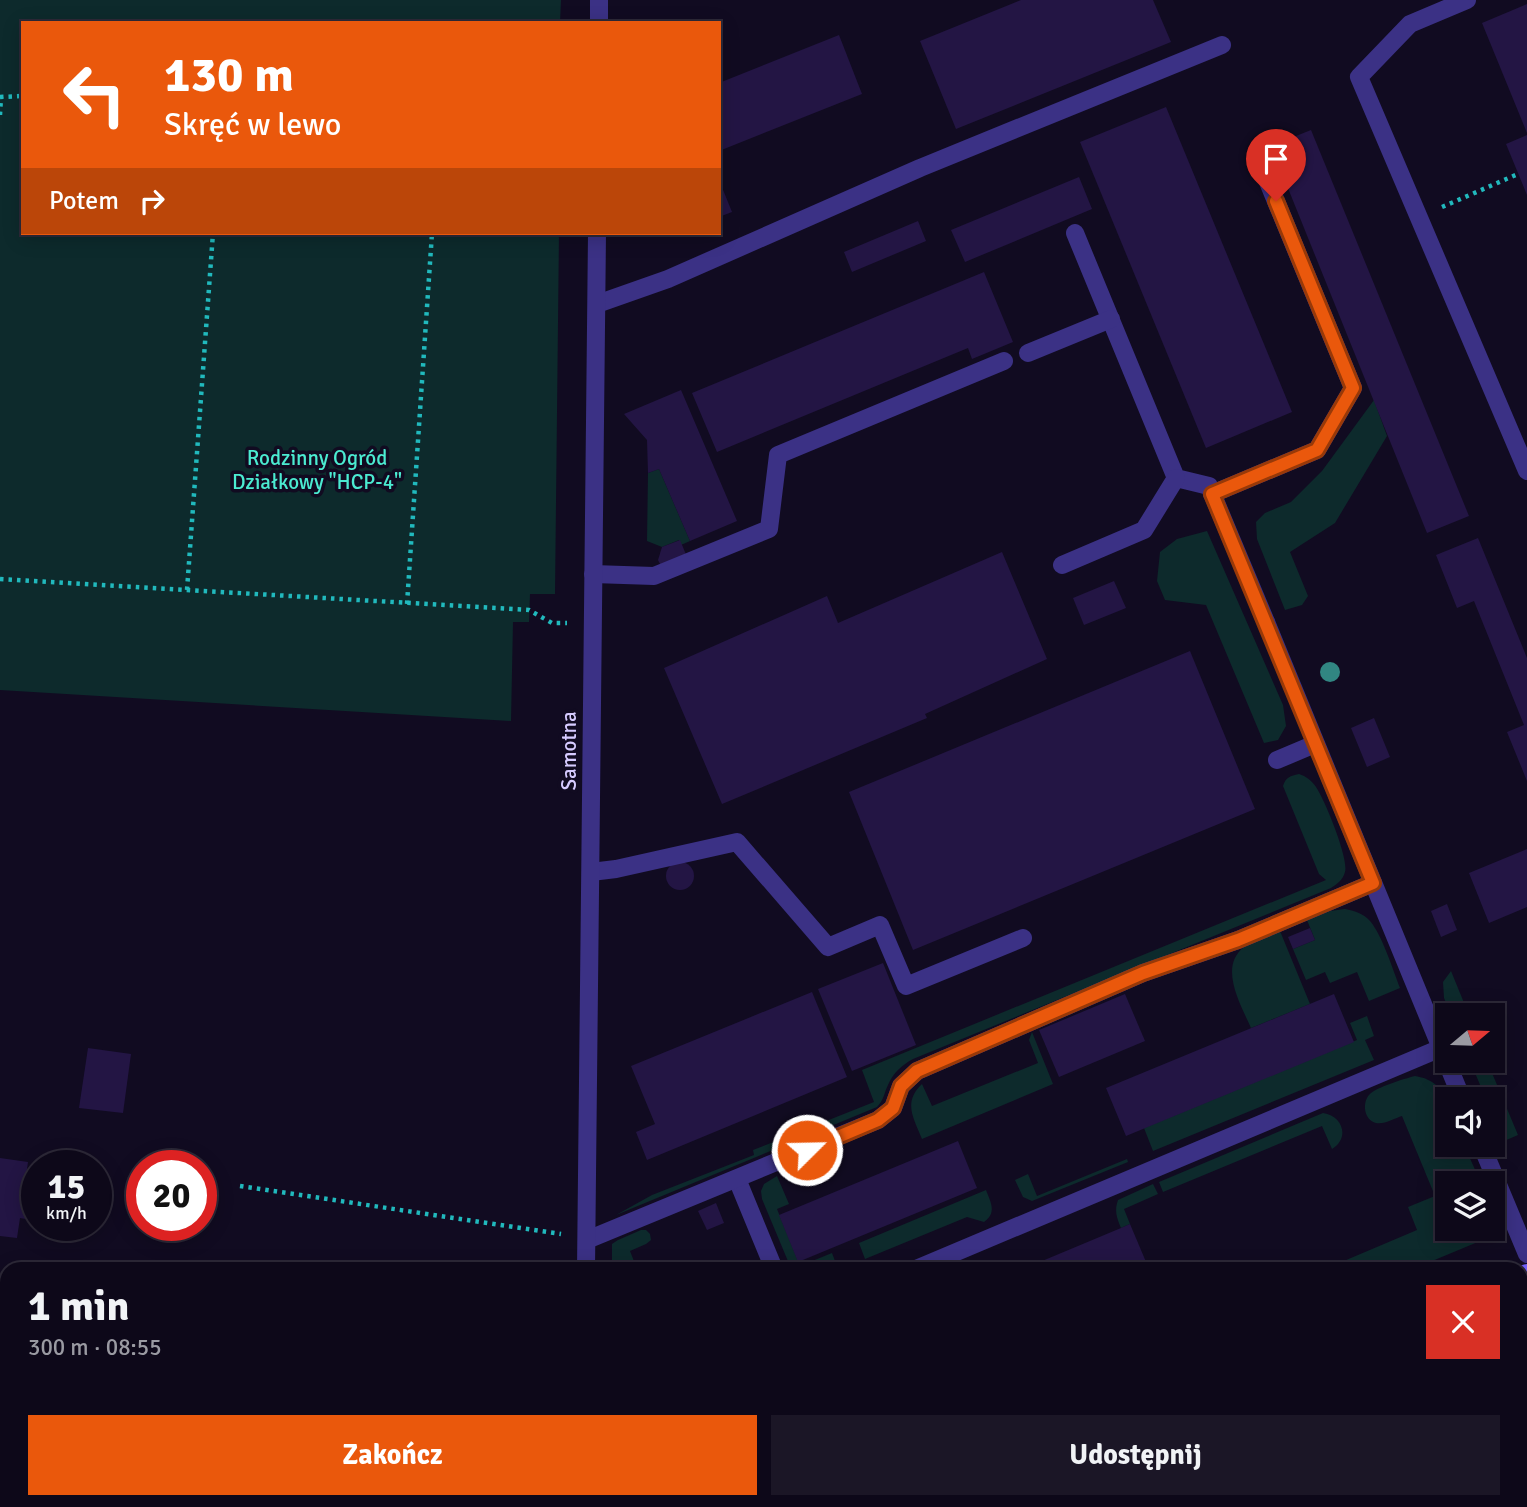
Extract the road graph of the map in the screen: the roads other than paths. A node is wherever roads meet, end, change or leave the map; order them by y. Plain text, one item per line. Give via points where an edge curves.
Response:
1 (599, 0) edge
2 (1467, 0) edge
3 (599, 21) edge
4 (1222, 45) dead end
5 (1266, 177) dead end
6 (1075, 233) dead end
7 (597, 235) edge
8 (597, 304) junction
9 (1111, 319) junction
10 (1028, 353) dead end
11 (1003, 362) dead end
12 (1527, 471) edge
13 (1176, 478) junction
14 (1212, 494) junction
15 (1062, 565) dead end
16 (593, 574) junction
17 (1315, 744) junction
18 (1277, 760) dead end
19 (592, 872) junction
20 (1373, 883) junction
21 (1023, 938) dead end
22 (1435, 1033) edge
23 (1435, 1051) edge
24 (1486, 1157) edge
25 (737, 1179) junction
26 (587, 1240) junction
27 (1527, 1254) edge
28 (586, 1262) edge
29 (771, 1262) edge
30 (933, 1262) edge

1 - 3 street
2 - 12 street via 1410,24 1359,77
4 - 8 street via 920,168 668,279
5 - 14 street via 1353,388 1317,450
6 - 9 street
7 - 8 street, Samotna
8 - 16 street, Samotna
9 - 10 street
9 - 13 street
11 - 16 street via 778,455 769,529 654,576
13 - 14 street via 1209,486
13 - 15 street via 1144,530
14 - 17 street
16 - 19 street, Samotna
17 - 18 street
17 - 20 street
19 - 21 street via 737,842 828,947 880,925 906,986
19 - 26 street, Samotna
20 - 22 street
20 - 25 street via 1238,940 1143,973 917,1071 901,1086 893,1108 878,1120
23 - 30 street
24 - 27 street
25 - 26 street
25 - 29 street
26 - 28 street, Samotna

